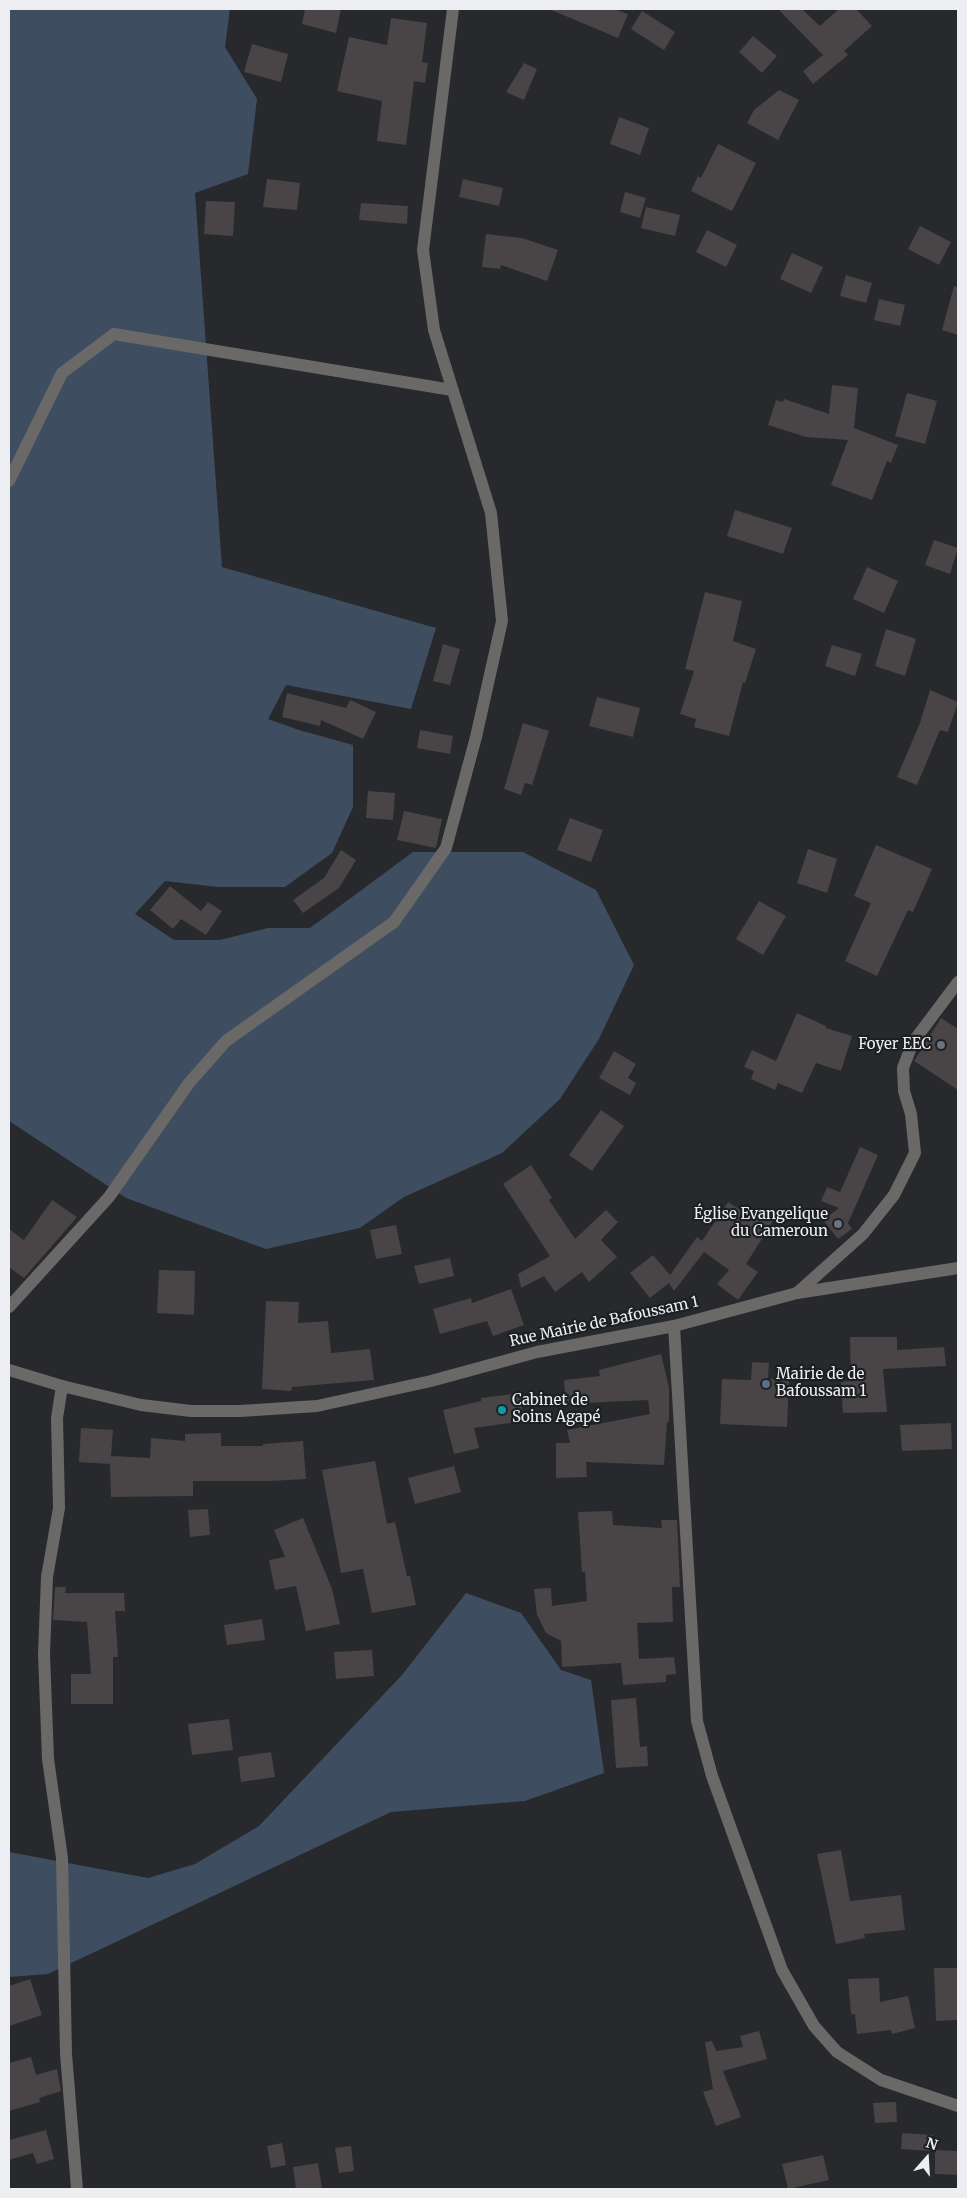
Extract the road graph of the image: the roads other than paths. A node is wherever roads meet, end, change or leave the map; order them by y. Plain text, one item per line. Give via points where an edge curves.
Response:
1 (453, 9) edge
2 (452, 390) junction
3 (9, 481) edge
4 (958, 982) edge
5 (958, 1268) edge
6 (797, 1293) junction
7 (9, 1306) edge
8 (674, 1326) junction
9 (9, 1370) edge
10 (62, 1386) junction
11 (958, 2106) edge
12 (77, 2189) edge

1 - 2 street via 423,250 434,330
2 - 3 street via 114,334 62,373
2 - 7 street via 491,513 502,621 476,737 446,848 394,922 226,1041 189,1083 109,1197
4 - 6 street via 913,1042 903,1068 915,1153 894,1195 863,1234
5 - 6 street, Rue Mairie de Bafoussam 1
6 - 8 street, Rue Mairie de Bafoussam 1
8 - 10 street, Rue Mairie de Bafoussam 1 via 545,1350 317,1406 257,1411 191,1411 141,1405
8 - 11 street via 697,1721 712,1776 782,1970 814,2026 837,2052 881,2080
9 - 10 street, Rue Mairie de Bafoussam 1
10 - 12 street via 57,1418 59,1508 48,1577 44,1654 48,1760 62,1858 66,2054

